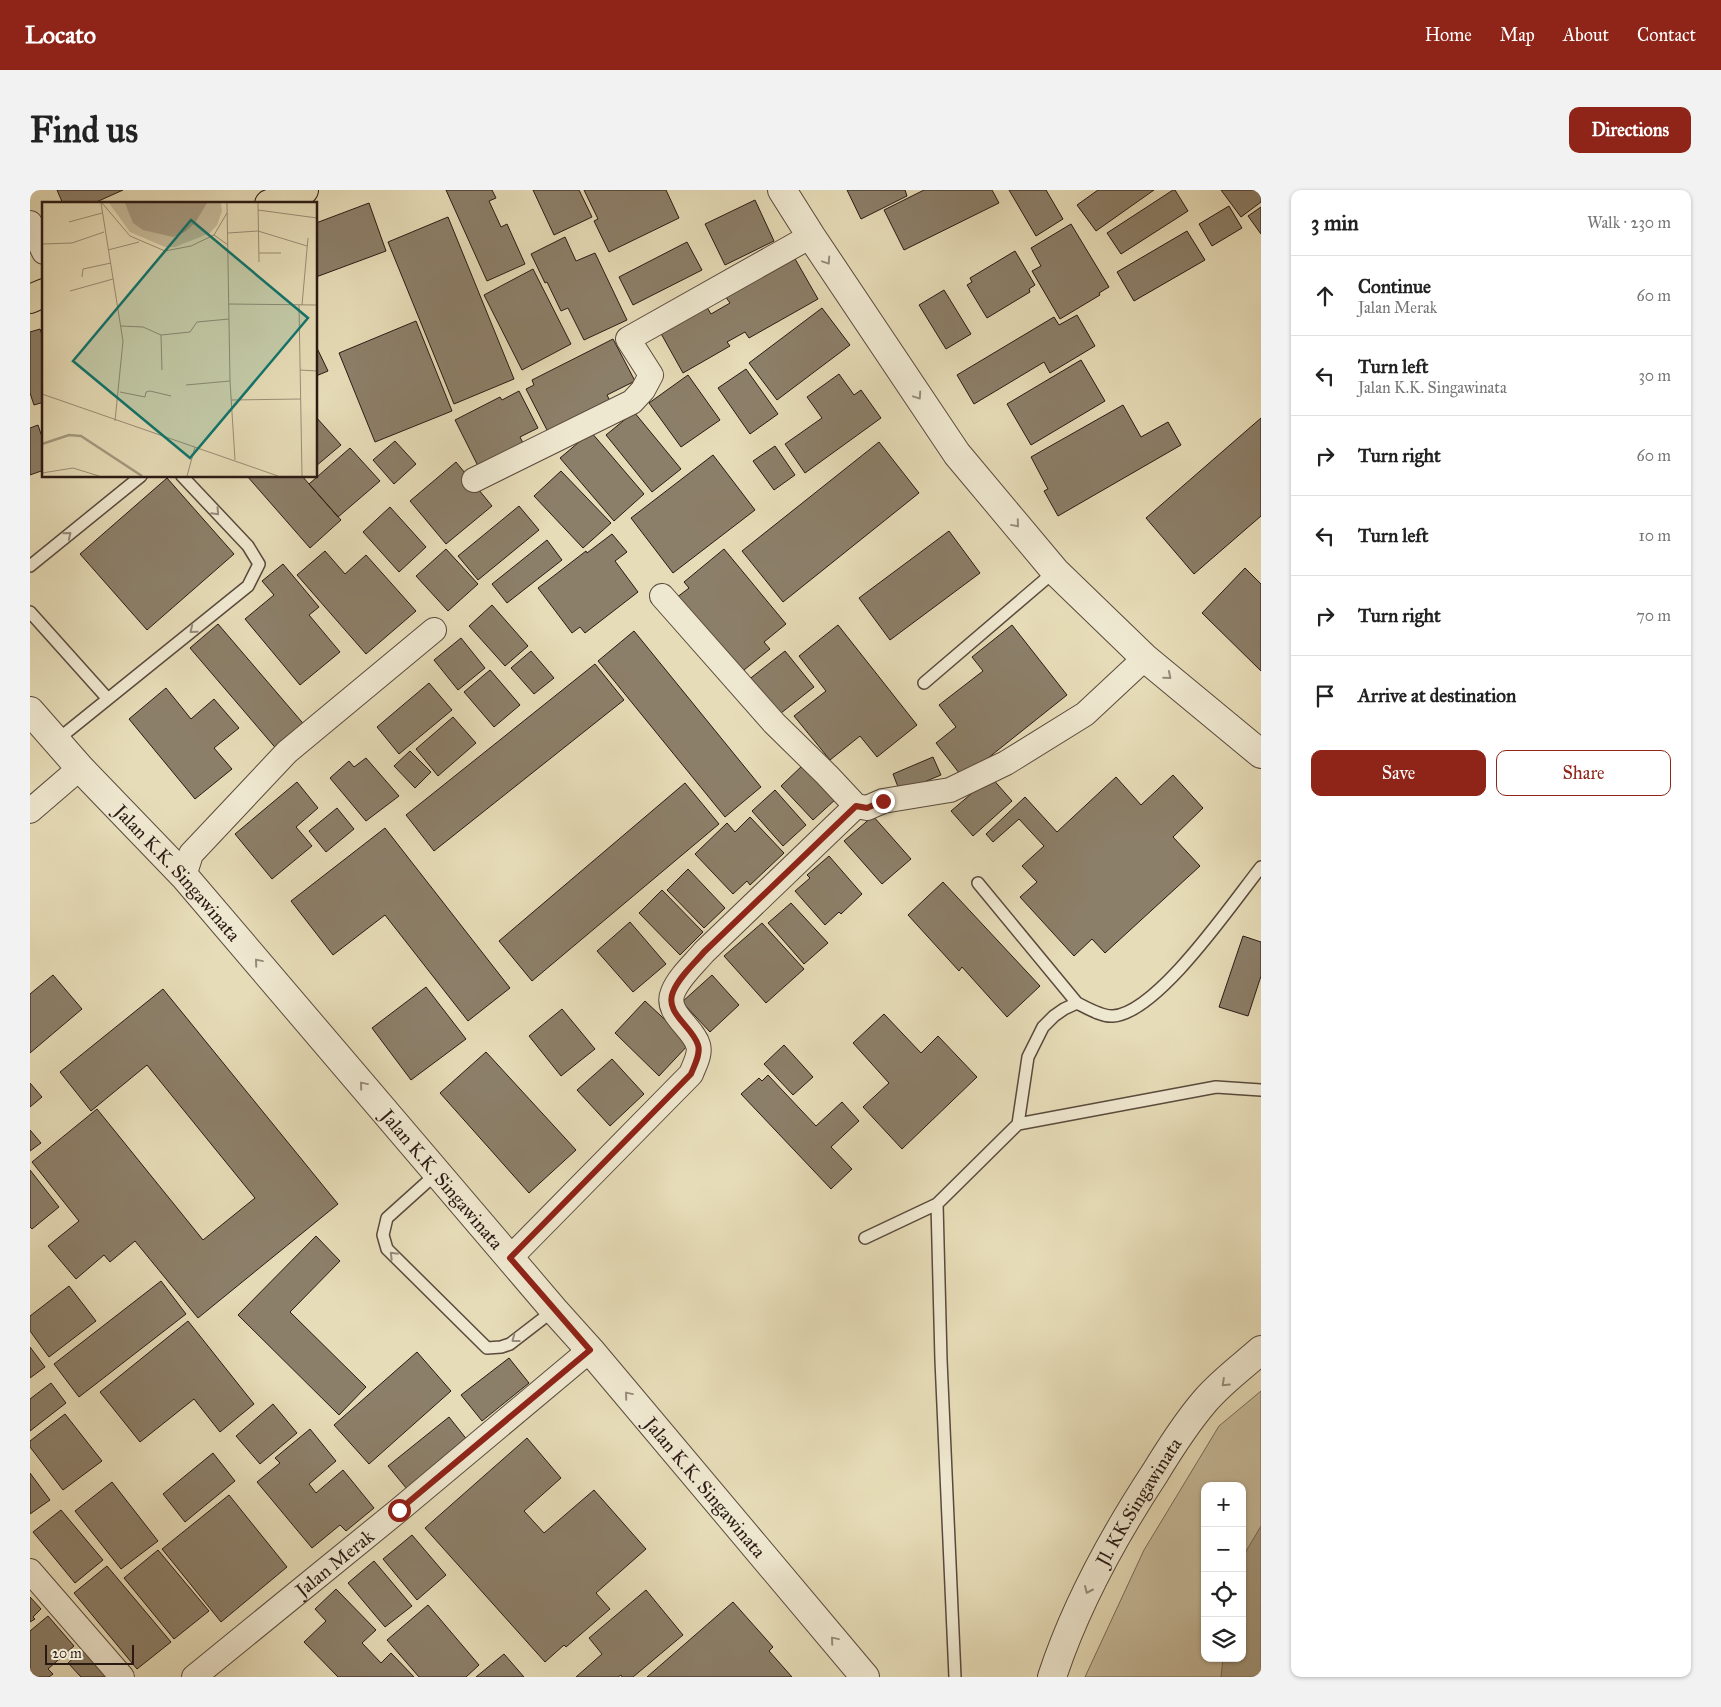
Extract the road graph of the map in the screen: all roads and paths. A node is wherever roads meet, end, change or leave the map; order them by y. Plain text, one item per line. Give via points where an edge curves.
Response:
1 (304, 190) edge
2 (782, 190) edge
3 (274, 202) edge
4 (30, 222) edge
5 (810, 236) junction
6 (42, 248) edge
7 (42, 294) edge
8 (30, 299) edge
9 (138, 478) edge
10 (184, 478) edge
11 (474, 480) dead end
12 (30, 566) edge
13 (1055, 571) junction
14 (662, 596) dead end
15 (30, 612) edge
16 (434, 630) dead end
17 (1145, 658) junction
18 (924, 683) dead end
19 (108, 699) junction
20 (30, 711) edge
21 (57, 740) junction
22 (1261, 754) edge
23 (80, 768) junction
24 (856, 806) junction
25 (30, 811) edge
26 (1261, 867) edge
27 (184, 876) junction
28 (978, 883) dead end
29 (1077, 1003) junction
30 (1261, 1090) edge
31 (1018, 1124) junction
32 (437, 1173) junction
33 (937, 1204) junction
34 (865, 1238) dead end
35 (510, 1258) junction
36 (554, 1310) junction
37 (590, 1350) junction
38 (1261, 1350) edge
39 (30, 1571) edge
40 (122, 1677) edge
41 (194, 1677) edge
42 (866, 1677) edge
43 (955, 1677) edge
44 (1052, 1677) edge

1 - 3 main road
2 - 5 street
4 - 6 street
5 - 11 street via 628,339 651,375 632,402
5 -> 13 street via 957,454
7 - 8 main road
12 -> 9 lane
10 -> 19 lane via 248,546 259,564 248,586
13 - 17 street
13 - 18 lane
14 - 24 street via 774,723
15 - 19 lane
16 - 27 street via 287,752 191,854
17 -> 22 street
17 - 24 street via 1086,714 1006,763 950,790 883,801 867,808
19 - 21 lane
20 - 21 street, Jalan K.K. Singawinata
21 - 23 street, Jalan K.K. Singawinata
23 - 25 street
23 - 27 street, Jalan K.K. Singawinata
24 - 35 street via 704,952 683,977 671,1001 674,1011 699,1046 691,1074
26 - 29 lane via 1190,958 1146,1002 1112,1017
32 -> 27 street, Jalan K.K. Singawinata
28 - 29 lane
29 - 31 lane via 1064,1008 1043,1027 1028,1057
30 - 31 lane via 1216,1086
31 - 33 lane
32 - 35 street, Jalan K.K. Singawinata
36 -> 32 lane via 510,1344 487,1348 387,1249 382,1235 387,1218
33 - 34 lane
33 - 43 lane
35 - 36 street, Jalan K.K. Singawinata
36 - 37 street, Jalan K.K. Singawinata
37 - 41 street, Jalan Merak
42 -> 37 street, Jalan K.K. Singawinata
38 -> 44 street, Jl. KK.Singawinata via 1205,1401 1126,1517 1095,1574
39 - 40 street

